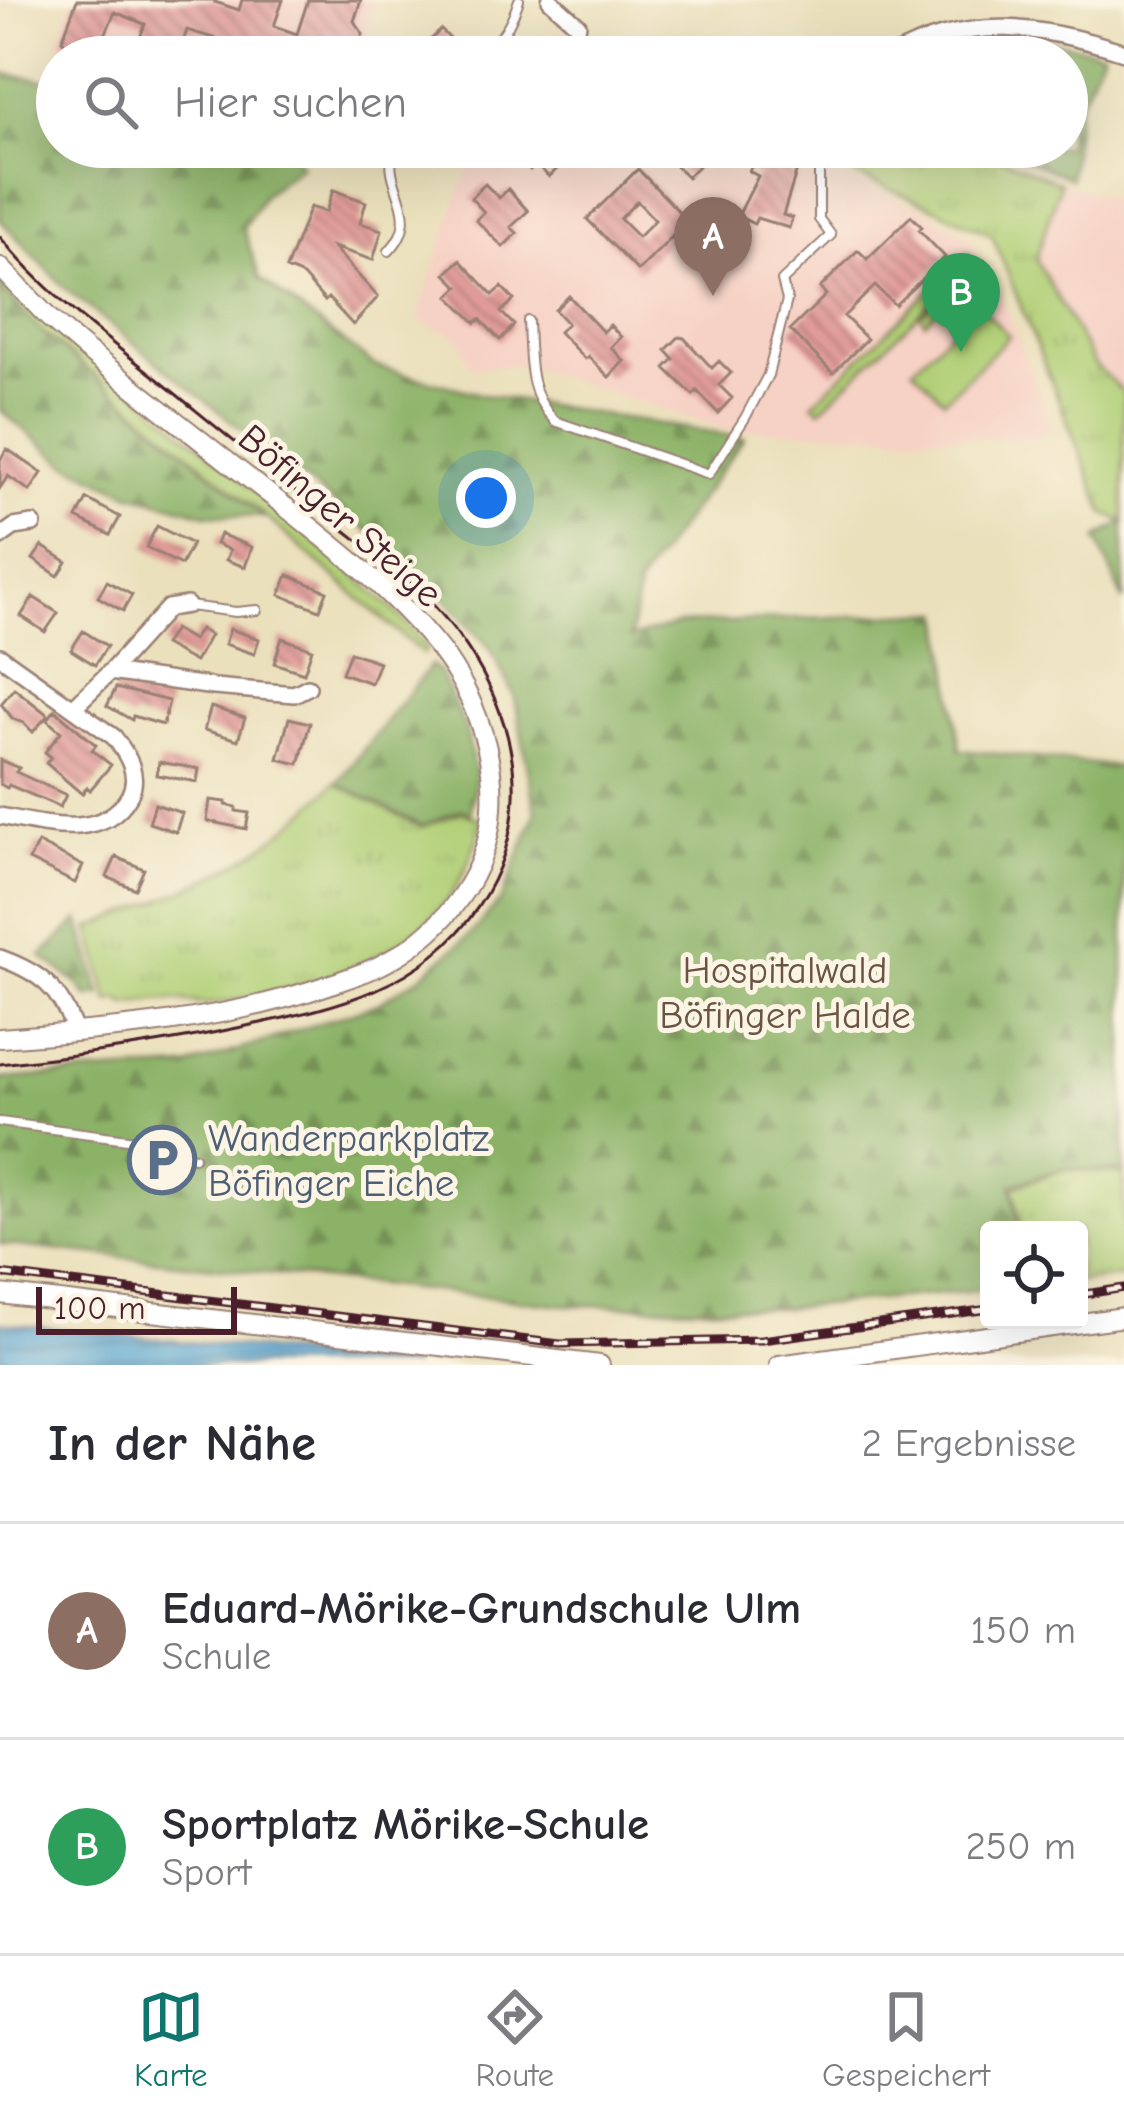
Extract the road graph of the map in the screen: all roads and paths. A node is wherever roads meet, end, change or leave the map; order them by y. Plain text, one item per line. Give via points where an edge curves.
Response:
1 (519, 0) edge
2 (550, 0) edge
3 (578, 25) joint
4 (503, 36) edge
5 (576, 36) edge
6 (943, 36) edge
7 (1071, 36) edge
8 (1088, 41) edge
9 (1124, 52) edge
10 (392, 168) edge
11 (819, 168) edge
12 (389, 251) dead end
13 (0, 266) edge
14 (528, 321) dead end
15 (33, 524) dead end
16 (0, 537) edge
17 (187, 605) joint
18 (257, 610) dead end
19 (0, 656) edge
20 (110, 672) junction
21 (308, 687) dead end
22 (74, 707) junction
23 (0, 816) edge
24 (0, 958) edge
25 (75, 1032) junction
26 (0, 1038) edge
27 (0, 1122) edge
28 (194, 1157) dead end
29 (0, 1294) edge
30 (1124, 1317) edge
31 (600, 1365) edge
32 (779, 1365) edge

1 - 4 lane
2 - 3 street
3 - 5 lane
6 - 7 street via 1021,27
8 - 9 street
10 - 12 lane via 405,219
11 - 14 lane via 819,219 830,235 782,281 787,300 769,375 709,474 555,421 531,376
13 - 25 street, Böfinger Steige via 67,334 416,621 467,696 494,786 491,826 466,890 446,917 391,960 300,995 223,1013
15 - 16 street
17 - 18 lane
17 - 20 street via 168,608
19 - 22 street
20 - 21 street via 294,694
20 - 22 street
22 - 23 street via 127,753 134,788 123,807 108,820 73,826
24 - 25 street via 49,984
25 - 26 street, Böfinger Steige
27 - 28 lane via 80,1130
29 - 31 street
30 - 32 street

